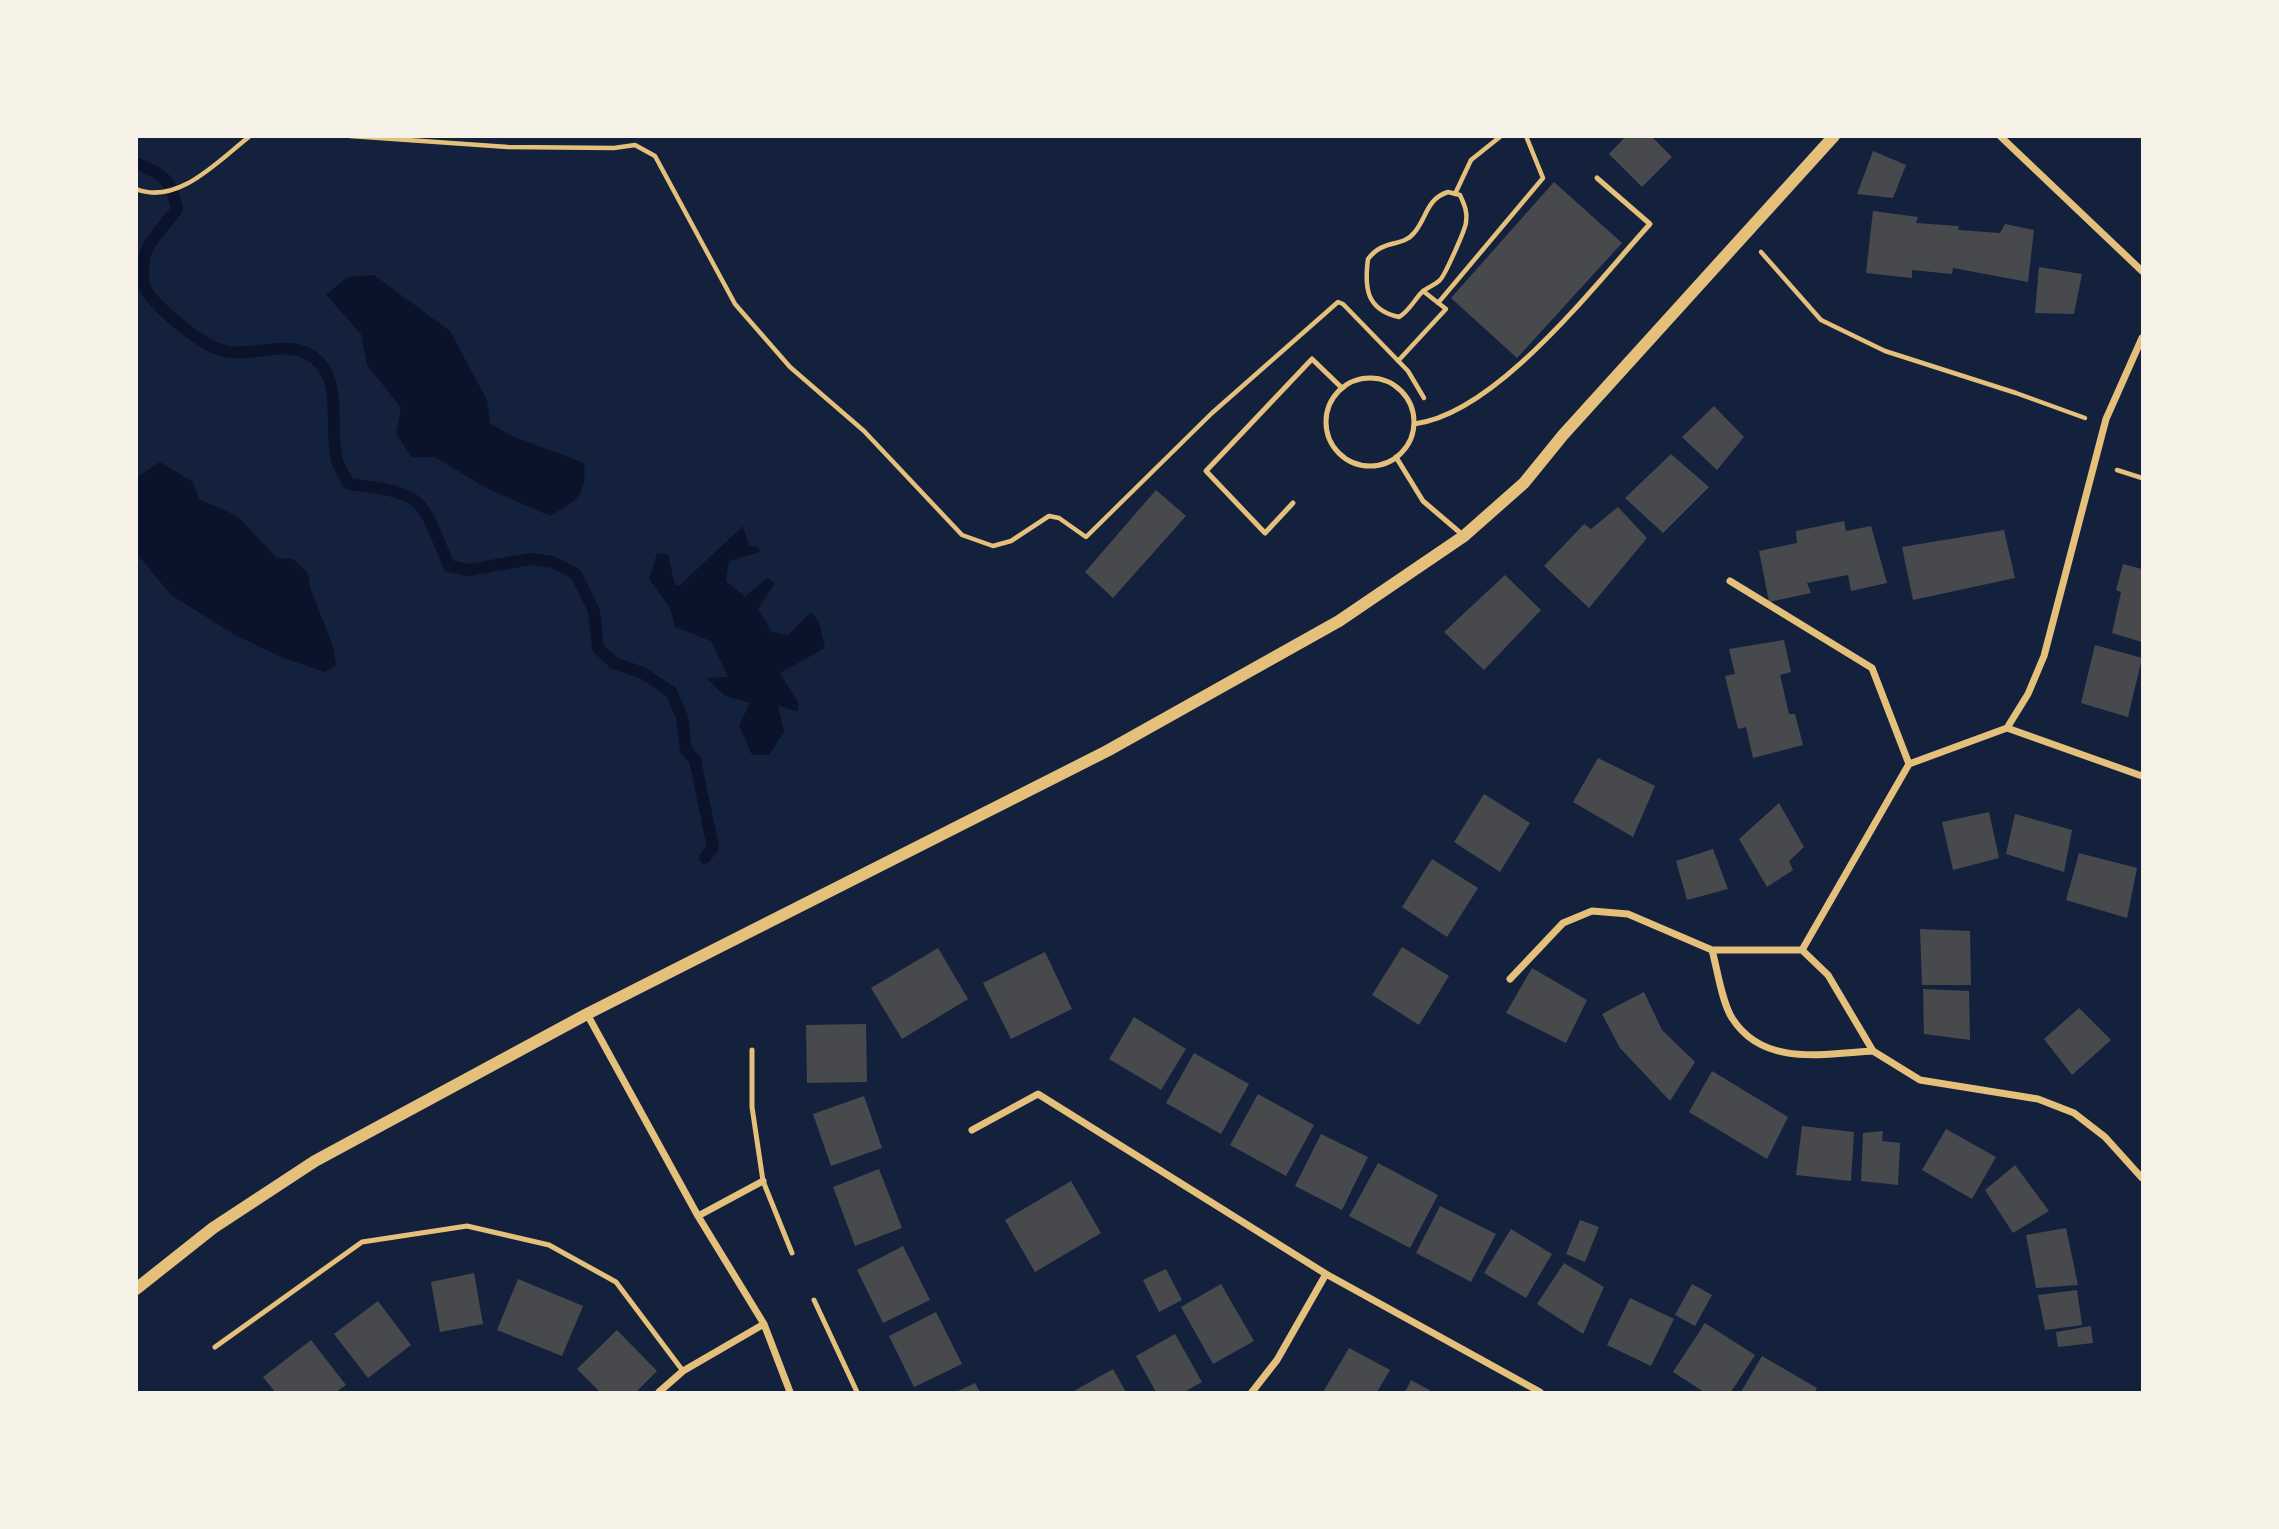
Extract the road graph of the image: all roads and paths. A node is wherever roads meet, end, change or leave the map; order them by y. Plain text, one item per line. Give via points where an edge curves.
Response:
1 (250, 136) edge
2 (350, 136) edge
3 (1501, 136) edge
4 (1526, 136) edge
5 (1833, 136) edge
6 (2000, 136) edge
7 (1597, 178) dead end
8 (136, 189) edge
9 (1455, 194) junction
10 (1746, 235) junction
11 (2143, 271) edge
12 (1423, 290) junction
13 (1438, 303) junction
14 (2143, 338) edge
15 (1398, 361) junction
16 (1342, 388) junction
17 (2106, 419) junction
18 (1430, 422) junction
19 (1414, 424) junction
20 (1396, 457) junction
21 (1293, 503) dead end
22 (1464, 536) junction
23 (1730, 581) dead end
24 (2007, 728) junction
25 (1909, 764) junction
26 (2143, 776) edge
27 (1712, 950) junction
28 (1802, 950) junction
29 (1510, 979) dead end
30 (587, 1014) junction
31 (752, 1050) dead end
32 (1873, 1051) junction
33 (972, 1130) dead end
34 (2143, 1178) edge
35 (763, 1181) junction
36 (698, 1216) junction
37 (792, 1253) dead end
38 (1326, 1274) junction
39 (136, 1289) edge
40 (814, 1300) dead end
41 (764, 1324) junction
42 (215, 1347) dead end
43 (682, 1371) junction
44 (659, 1392) edge
45 (790, 1392) edge
46 (857, 1392) edge
47 (1252, 1392) edge
48 (1540, 1392) edge

1 - 8 path via 168,194 149,195
2 - 15 path via 508,147 635,145 649,152 735,304 790,367 864,431 962,535 993,546 1011,541 1049,516 1086,537 1212,413 1338,302
3 - 9 path via 1471,160
4 - 13 path via 1543,178
5 - 10 street
6 - 11 street
7 - 18 lane via 1650,224 1514,371
9 - 12 path via 1466,208 1466,225 1446,274
9 - 12 path via 1437,195 1416,232 1384,244 1368,260 1366,292 1386,314 1399,317 1407,313
10 - 17 path via 1821,320 1885,351 2083,418
10 - 22 street via 1524,483
12 - 13 path
13 - 15 path via 1446,309
14 - 17 street
15 - 18 path via 1418,385
16 - 19 lane via 1356,380 1385,380 1408,399
16 - 20 lane via 1332,399 1326,421 1338,453 1363,466 1377,466
16 - 21 lane via 1312,359 1206,471 1265,533
17 - 24 street via 2044,656
18 - 19 lane
19 - 20 lane via 1410,442
20 - 22 lane via 1423,501
22 - 30 street via 1339,621 1107,751
23 - 25 street via 1872,668
24 - 25 street
24 - 26 street
25 - 28 street
27 - 28 street
27 - 29 street via 1628,914 1592,911 1563,923
27 - 32 street via 1731,1017 1757,1044 1790,1056
28 - 32 street via 1828,975
30 - 36 street
30 - 39 street via 316,1161 213,1228
31 - 35 lane via 752,1107
32 - 34 street via 1920,1080 2038,1100 2074,1114 2105,1137
33 - 38 street via 1038,1094
35 - 36 street
35 - 37 lane
36 - 41 street
38 - 47 street via 1278,1360
38 - 48 street
40 - 46 lane
41 - 43 street
41 - 45 street
42 - 43 lane via 362,1242 467,1226 549,1245 616,1282
43 - 44 street

